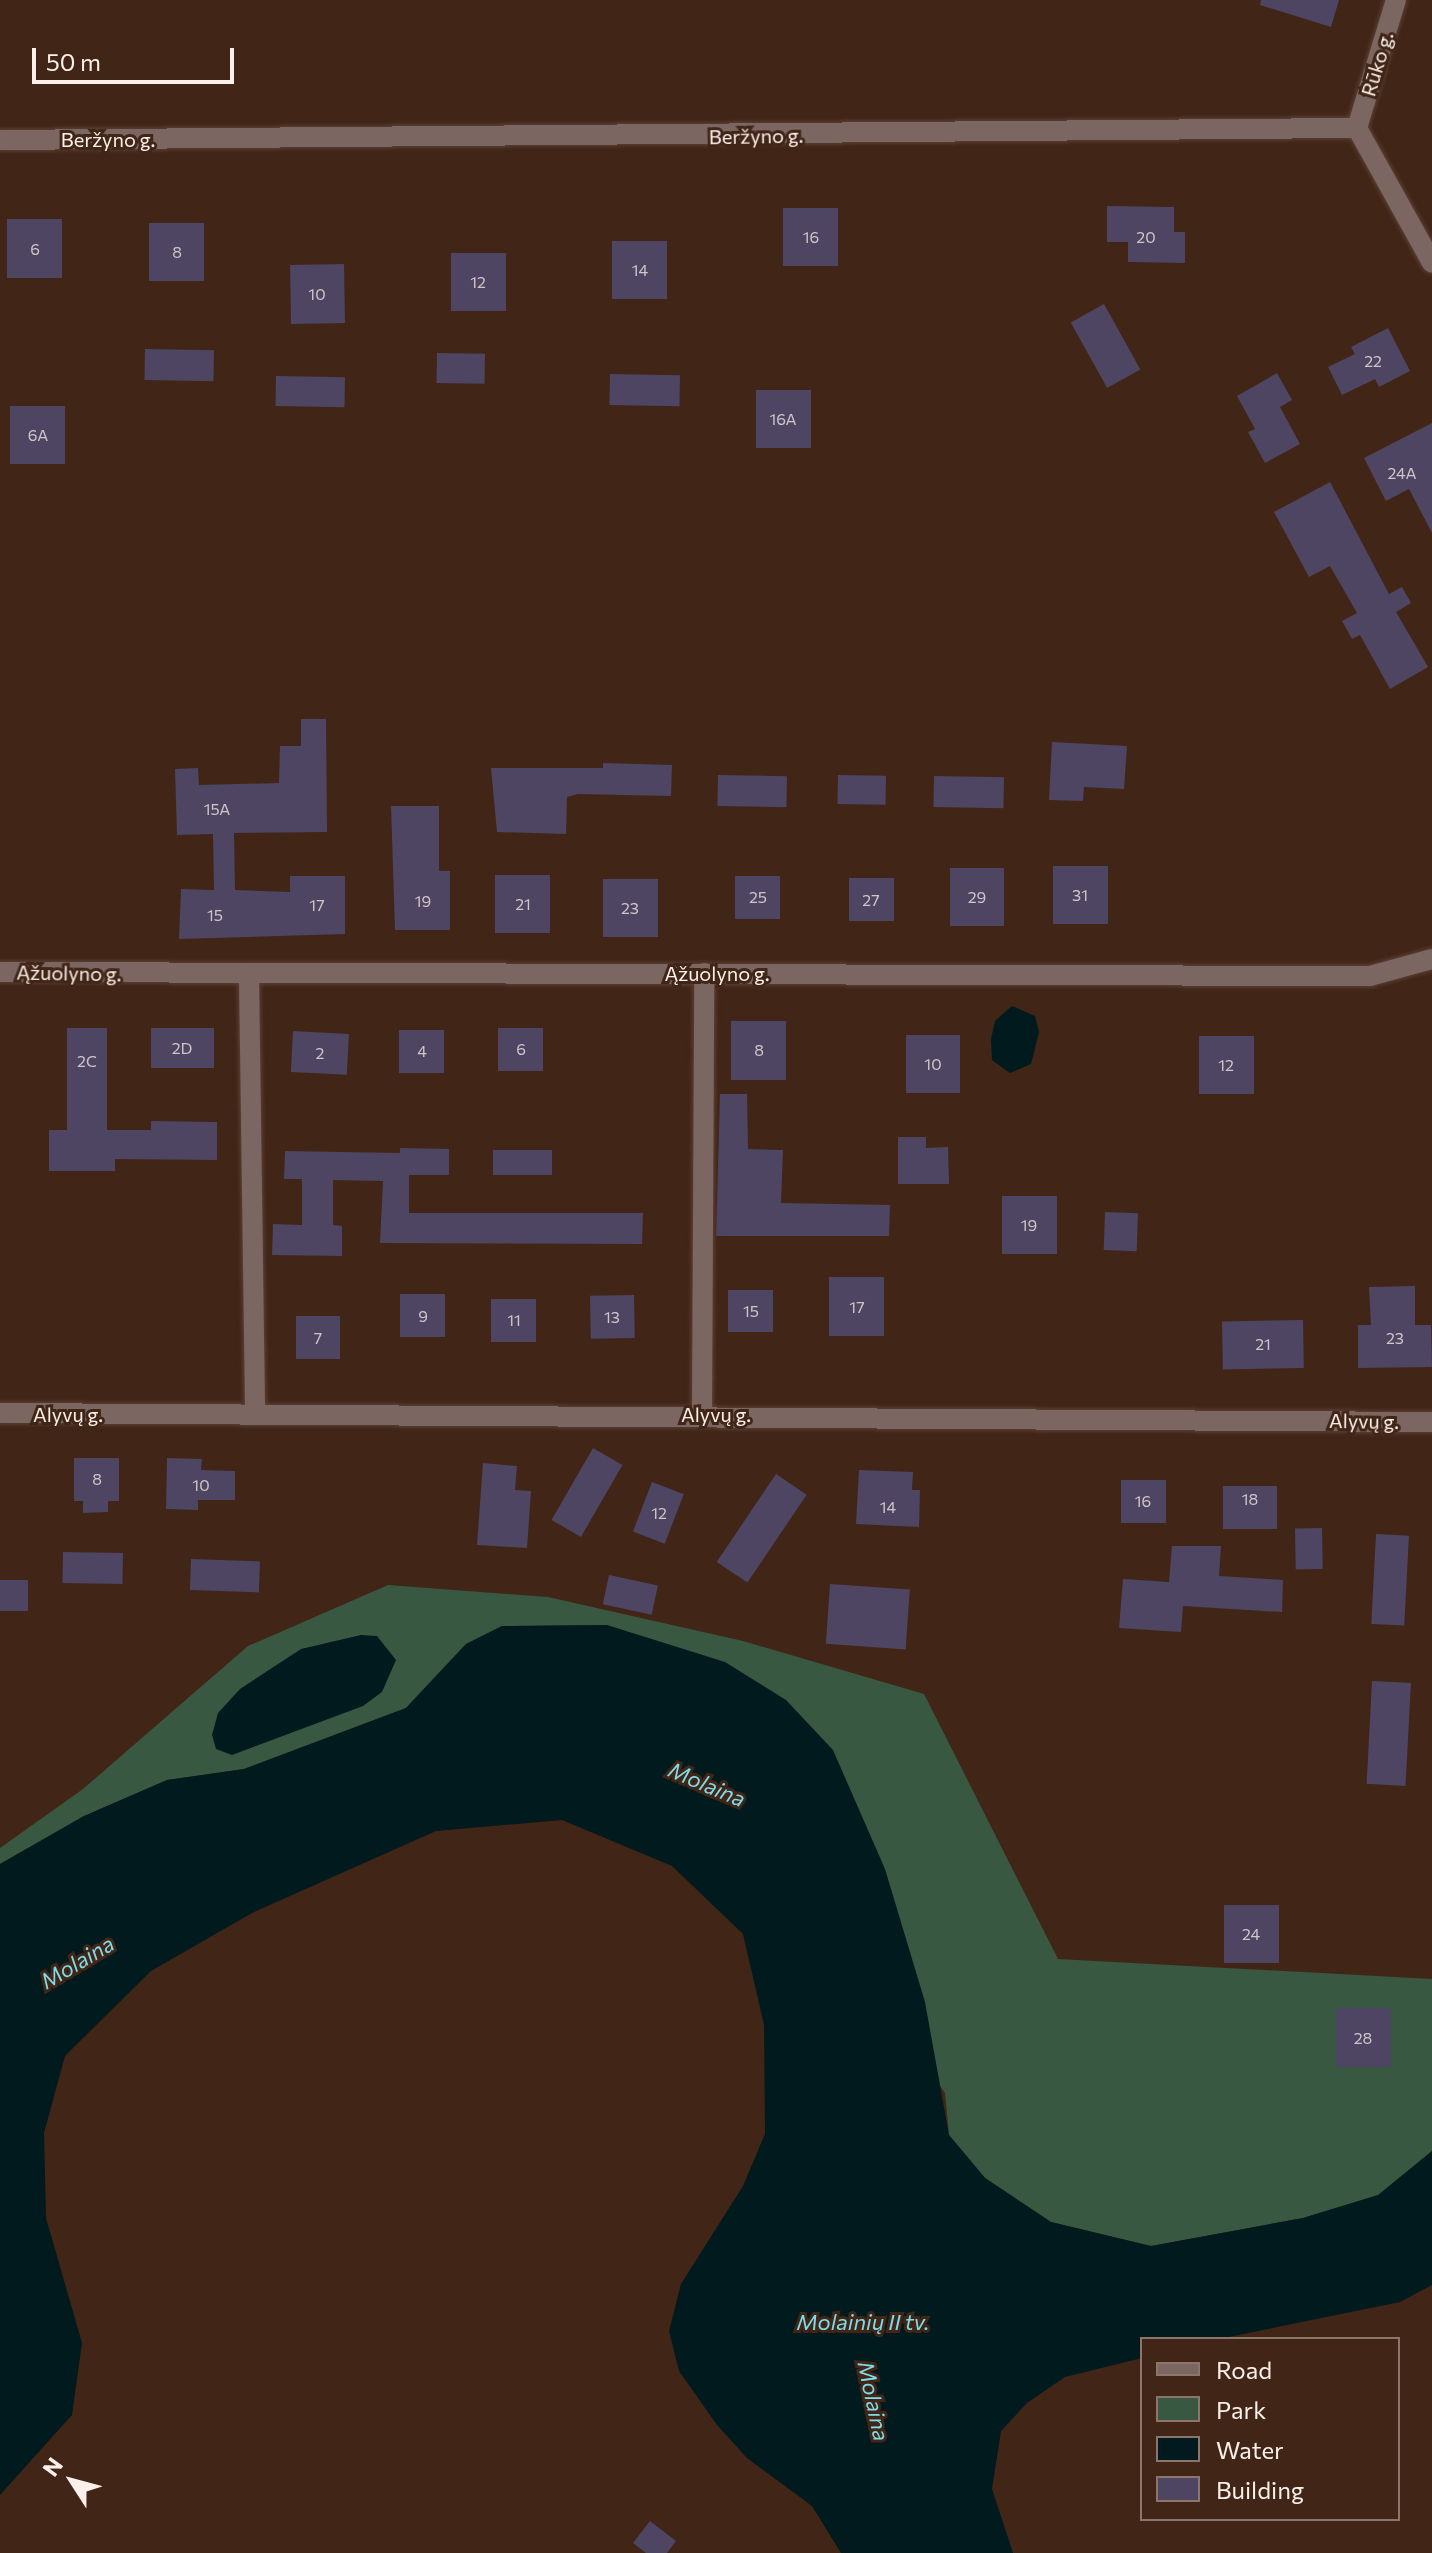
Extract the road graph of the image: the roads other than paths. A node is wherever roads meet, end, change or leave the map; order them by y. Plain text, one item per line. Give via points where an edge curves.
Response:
1 (1396, 0) edge
2 (1357, 128) junction
3 (0, 140) edge
4 (1432, 263) edge
5 (1432, 959) edge
6 (0, 972) edge
7 (704, 973) junction
8 (249, 976) junction
9 (0, 1413) edge
10 (702, 1414) junction
11 (255, 1415) junction
12 (1432, 1422) edge

1 - 2 street, Rūko g.
2 - 3 street, Beržyno g.
2 - 4 street
5 - 7 street, Ąžuolyno g. via 1370,976
6 - 8 street, Ąžuolyno g.
7 - 8 street, Ąžuolyno g.
7 - 10 street
8 - 11 street
9 - 11 street, Alyvų g.
10 - 11 street, Alyvų g.
10 - 12 street, Alyvų g.

